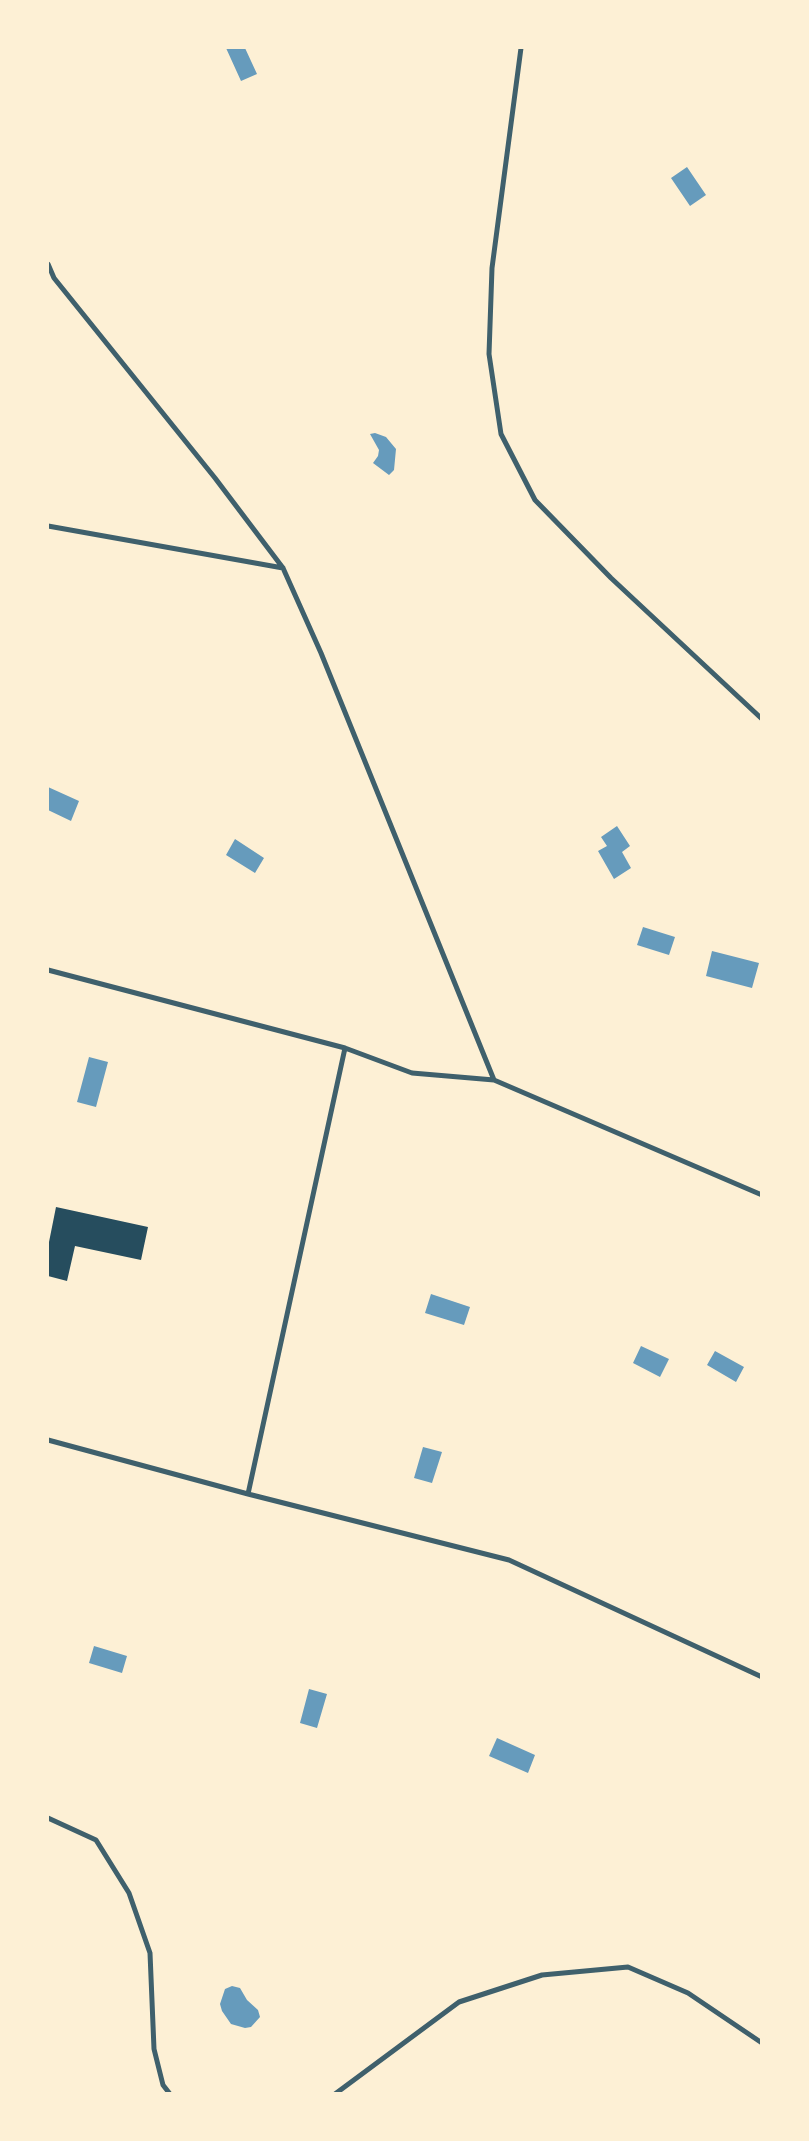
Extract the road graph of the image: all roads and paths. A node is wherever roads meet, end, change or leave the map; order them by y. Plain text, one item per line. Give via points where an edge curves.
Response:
1 (521, 48) edge
2 (48, 264) edge
3 (48, 526) edge
4 (283, 568) junction
5 (762, 719) edge
6 (48, 970) edge
7 (345, 1048) junction
8 (494, 1080) junction
9 (762, 1195) edge
10 (48, 1440) edge
11 (248, 1494) junction
12 (762, 1677) edge
13 (48, 1818) edge
14 (762, 2043) edge
15 (170, 2094) edge
16 (334, 2094) edge

1 - 5 street via 492,268 489,354 501,434 535,500 611,578
2 - 4 street via 54,278
3 - 4 street
4 - 8 street via 321,653
6 - 7 street
7 - 8 street via 412,1073
7 - 11 street
8 - 9 street
10 - 11 street
11 - 12 street via 509,1560
13 - 15 street via 96,1840 129,1892 150,1953 154,2049 163,2085
14 - 16 street via 688,1993 628,1967 542,1975 459,2002

